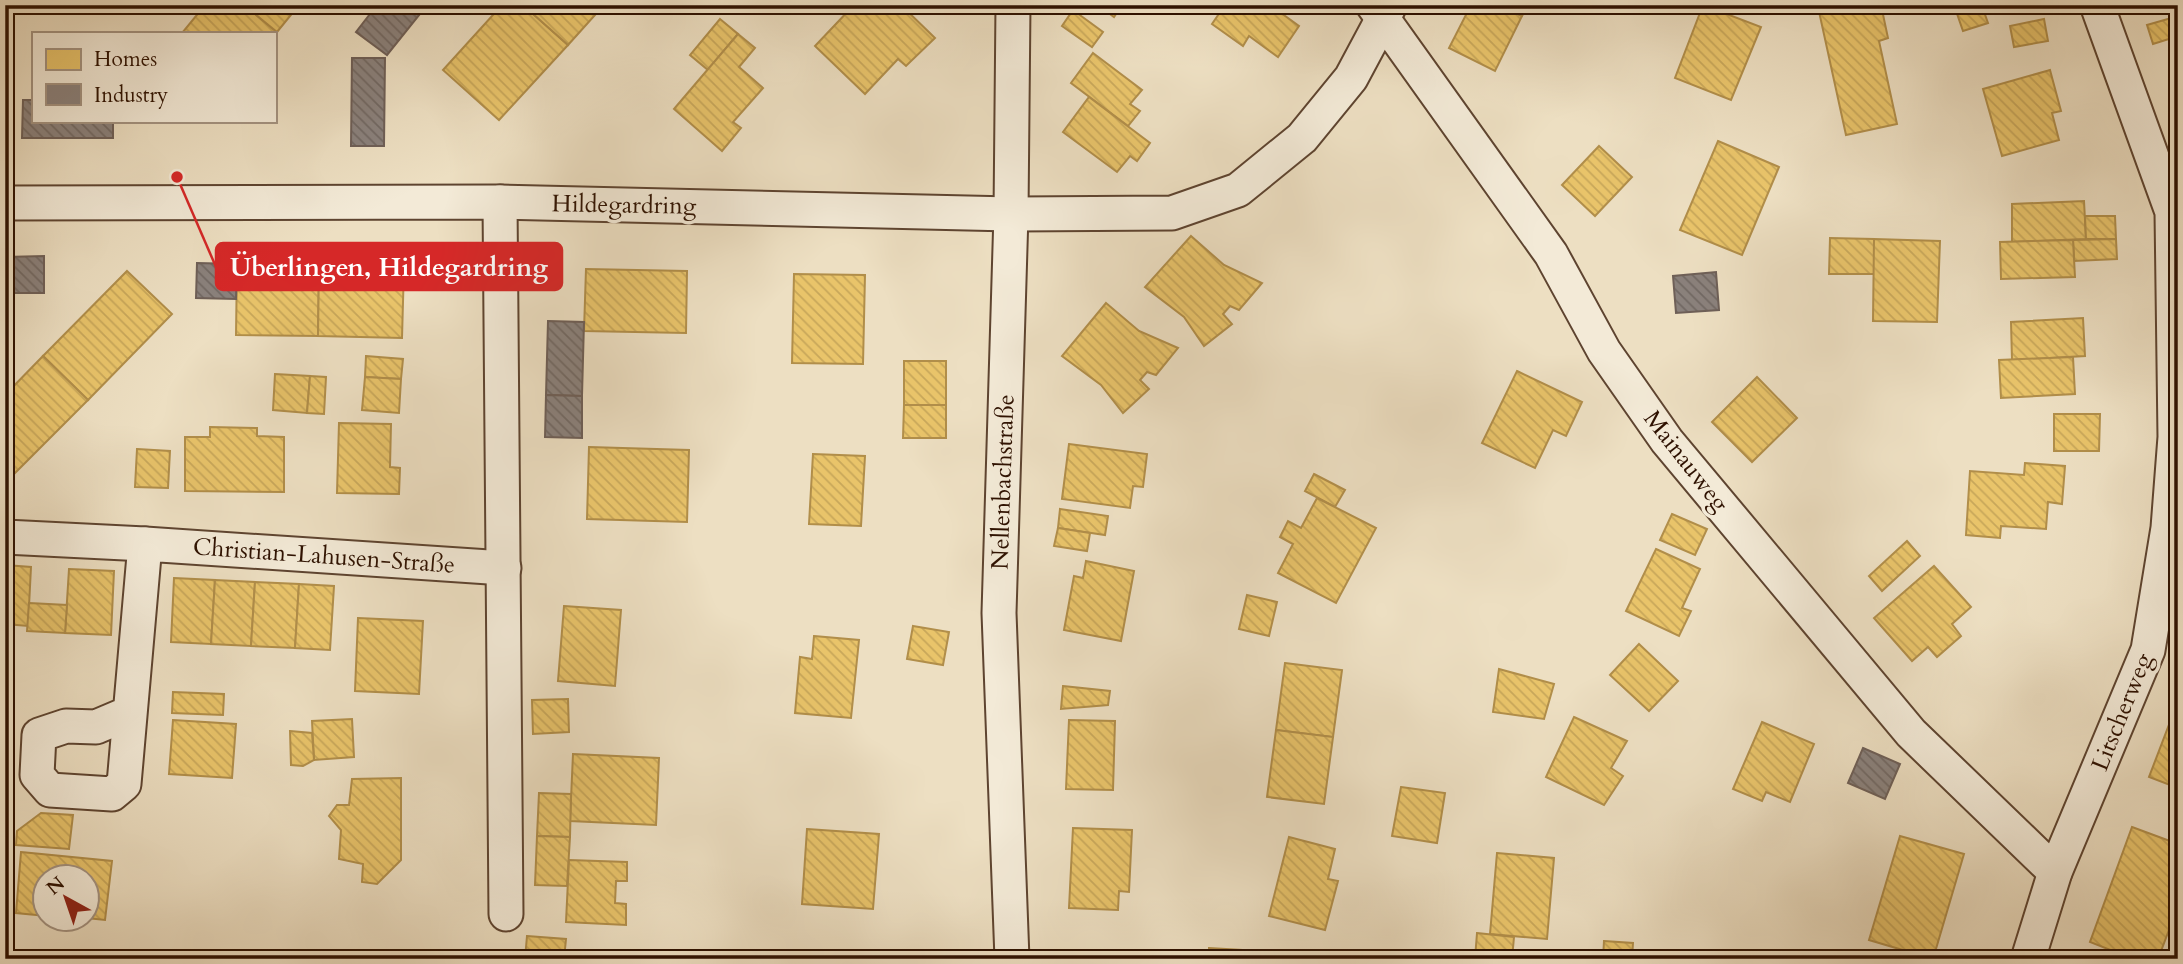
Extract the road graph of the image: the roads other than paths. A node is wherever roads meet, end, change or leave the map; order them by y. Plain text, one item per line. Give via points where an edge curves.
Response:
1 (1013, 5) edge
2 (2096, 5) edge
3 (1382, 9) edge
4 (500, 202) junction
5 (5, 203) edge
6 (1011, 214) junction
7 (5, 537) edge
8 (145, 544) junction
9 (504, 568) junction
10 (129, 713) dead end
11 (2055, 872) junction
12 (506, 914) dead end
13 (1012, 959) edge
14 (2028, 959) edge

1 - 6 street, Nellenbachstraße
2 - 11 street, Litscherweg via 2172,212 2175,437 2168,528 2148,650
3 - 6 street, Hildegardring via 1350,78 1302,138 1238,190 1172,213
3 - 11 street, Mainauweg via 1550,254 1604,351 1667,441 1911,733
4 - 5 street, Hildegardring
4 - 6 street, Hildegardring
4 - 9 street
6 - 13 street, Nellenbachstraße via 999,613
7 - 8 street, Christian-Lahusen-Straße
8 - 9 street, Christian-Lahusen-Straße
8 - 10 street
9 - 12 street
11 - 14 street, Litscherweg

